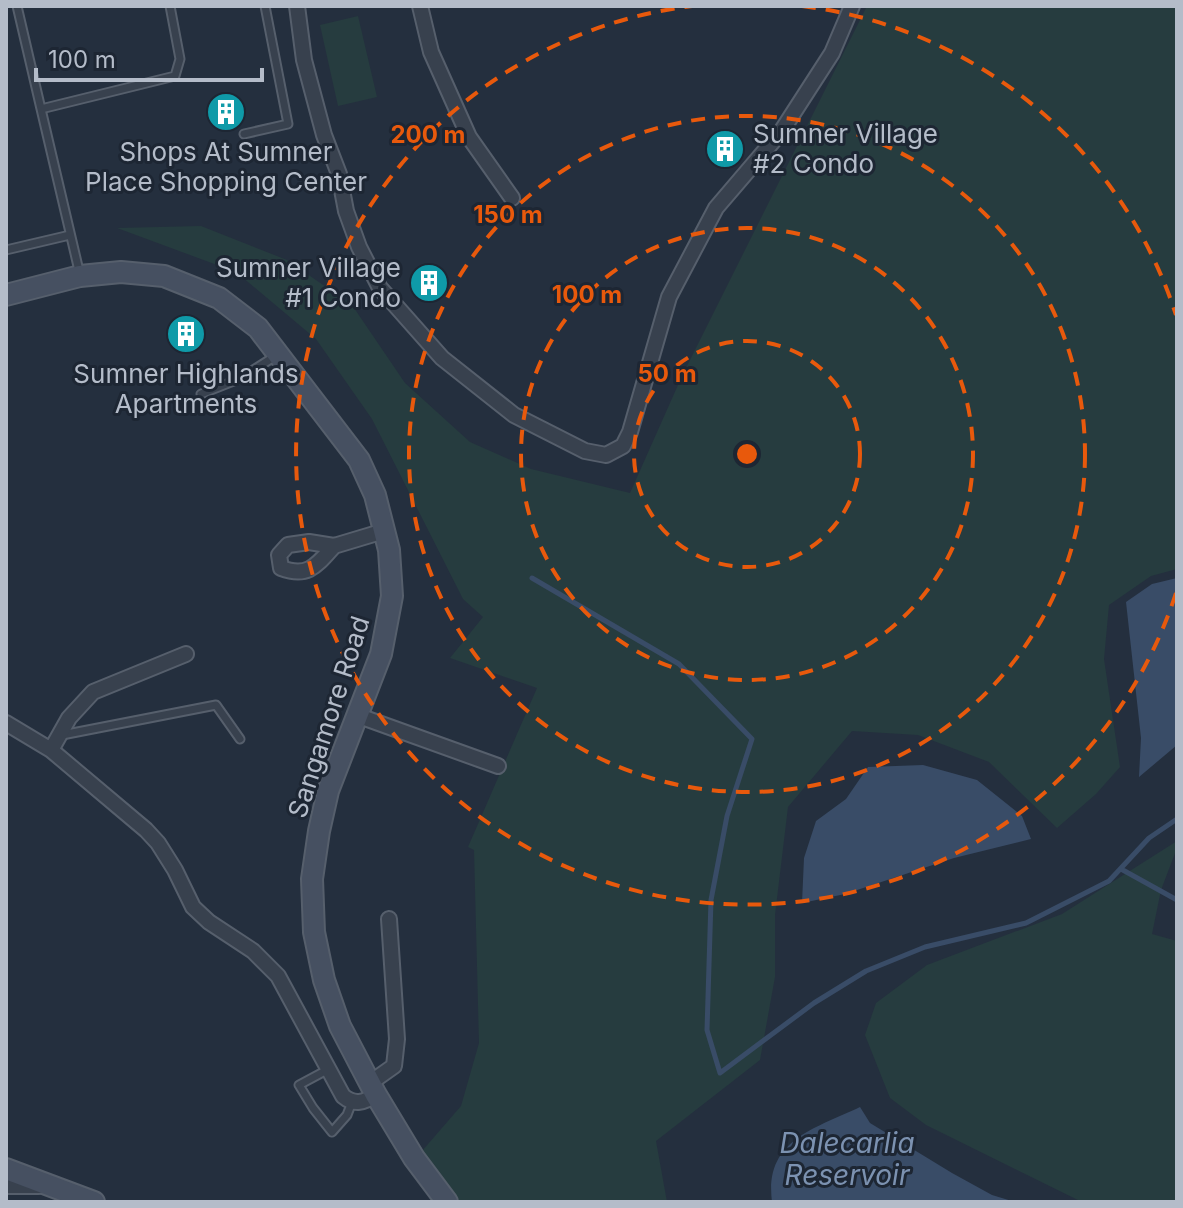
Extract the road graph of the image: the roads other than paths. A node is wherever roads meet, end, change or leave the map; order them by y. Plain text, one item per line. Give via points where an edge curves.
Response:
1 (17, 6) edge
2 (170, 6) edge
3 (265, 6) edge
4 (297, 6) edge
5 (420, 6) edge
6 (852, 6) edge
7 (41, 109) junction
8 (244, 134) dead end
9 (512, 198) dead end
10 (70, 235) junction
11 (6, 250) edge
12 (80, 276) junction
13 (6, 295) edge
14 (278, 354) junction
15 (201, 394) dead end
16 (384, 531) junction
17 (334, 546) dead end
18 (186, 654) dead end
19 (359, 716) junction
20 (6, 723) edge
21 (59, 735) junction
22 (240, 739) dead end
23 (51, 750) junction
24 (498, 766) dead end
25 (389, 919) dead end
26 (327, 1070) junction
27 (373, 1089) junction
28 (352, 1102) junction
29 (6, 1169) edge
30 (6, 1186) edge
31 (47, 1186) junction
32 (94, 1202) edge
33 (447, 1202) edge

1 - 7 lane
2 - 7 lane via 180,59 175,76
3 - 8 lane via 288,124
4 - 6 street via 304,60 346,211 380,288 442,358 514,415 585,451 606,455 623,446 630,432 669,297 716,208 781,132 832,53
5 - 9 street via 431,52 469,137
7 - 10 lane
10 - 11 lane
10 - 12 lane
12 - 13 street, Sangamore Road
12 - 14 street, Sangamore Road via 164,276 219,298 258,328
14 - 15 lane via 239,379
14 - 16 street, Sangamore Road via 359,460
16 - 17 street
16 - 19 street, Sangamore Road via 392,596 381,654
18 - 21 street via 93,692
19 - 24 street
19 - 27 street, Sangamore Road via 328,791 312,904 317,953 330,1001
20 - 23 street
21 - 22 lane via 216,705
21 - 23 street
23 - 26 street via 158,843 193,907 278,976
25 - 27 street via 397,1039 394,1066
26 - 28 street
26 - 28 lane via 299,1085 332,1132
27 - 28 street via 362,1103
27 - 33 street, Sangamore Road
29 - 31 street
30 - 31 street
31 - 32 street

